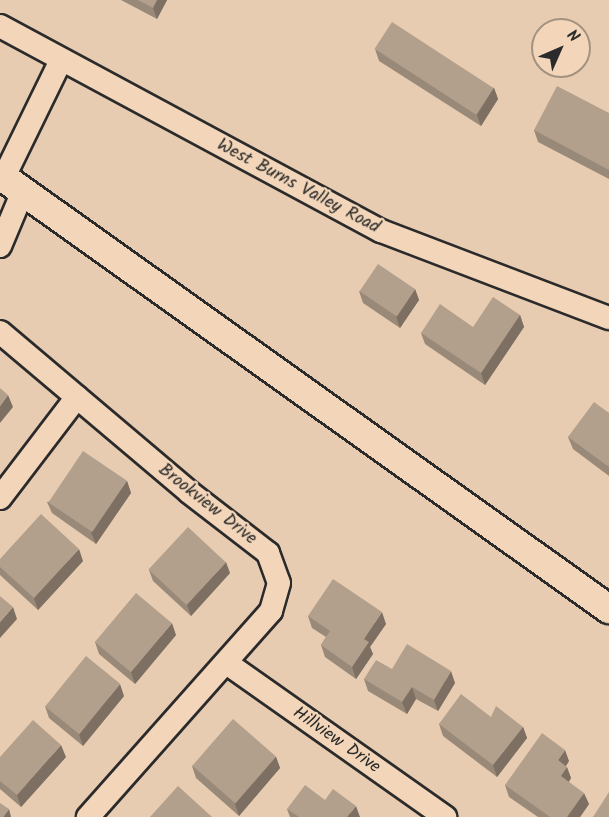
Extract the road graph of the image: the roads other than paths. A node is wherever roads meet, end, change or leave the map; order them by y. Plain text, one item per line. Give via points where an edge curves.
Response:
1 (0, 26) edge
2 (60, 62) junction
3 (9, 181) edge
4 (0, 246) edge
5 (609, 318) edge
6 (0, 332) edge
7 (77, 397) junction
8 (0, 498) edge
9 (609, 609) edge
10 (228, 664) junction
11 (88, 817) edge
12 (445, 817) edge

1 - 2 street, West Burns Valley Road
2 - 3 street
2 - 5 street, West Burns Valley Road via 381,231
3 - 4 street
3 - 9 main road
6 - 7 street, Brookview Drive
7 - 8 street
7 - 10 street, Brookview Drive via 268,553 279,583 271,611
10 - 11 street, Brookview Drive
10 - 12 street, Hillview Drive

